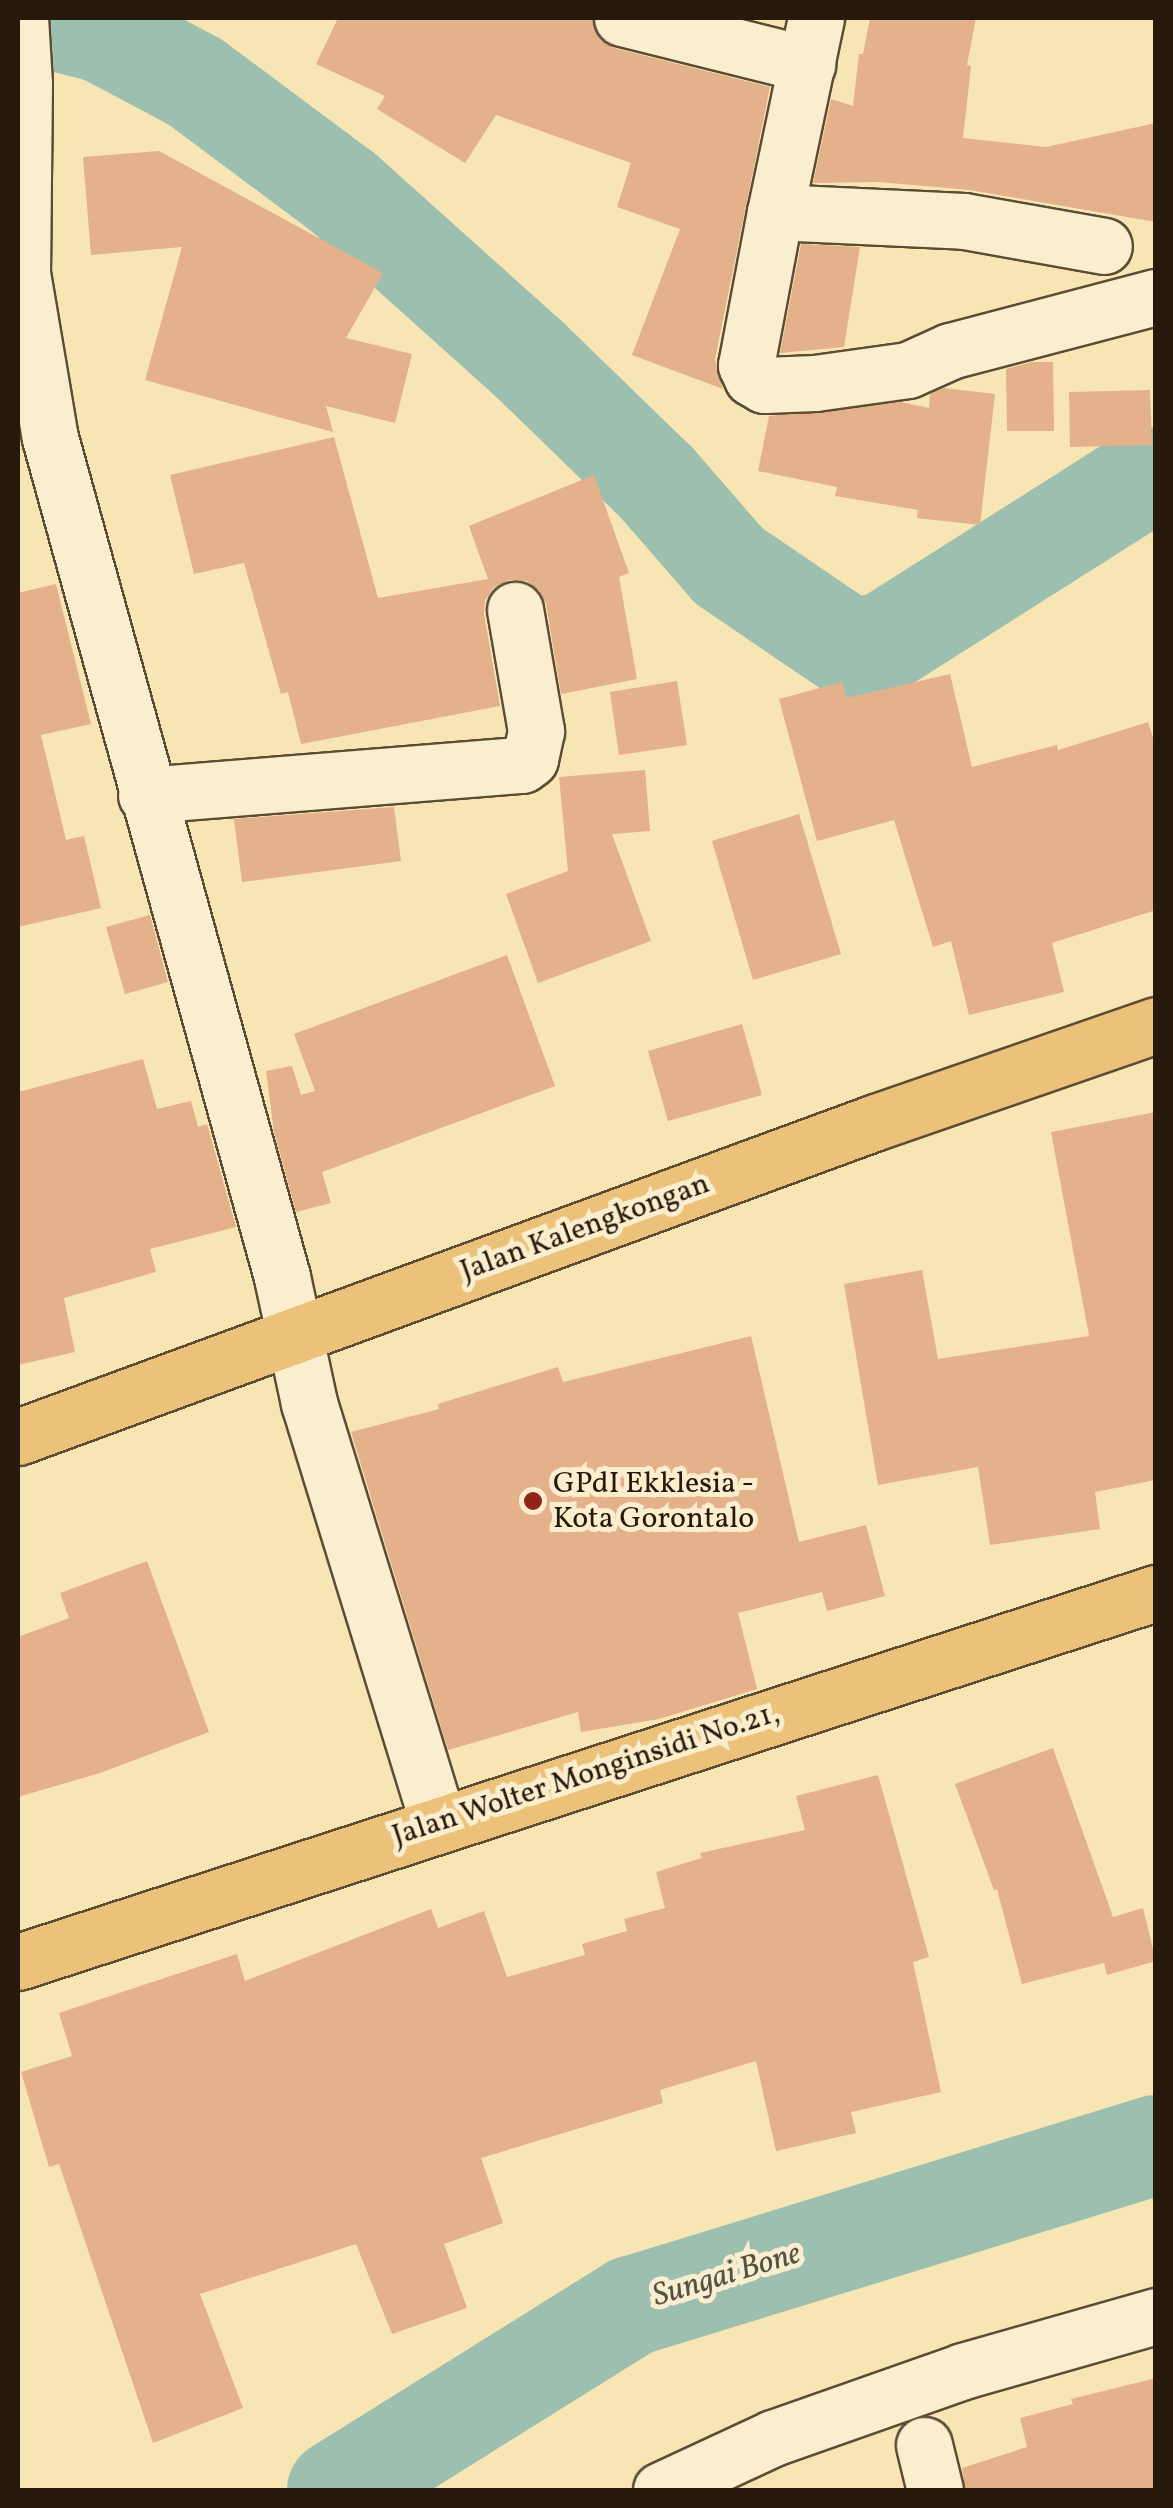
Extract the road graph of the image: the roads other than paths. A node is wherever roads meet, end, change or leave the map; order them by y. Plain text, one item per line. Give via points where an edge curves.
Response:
1 (20, 18) edge
2 (622, 18) edge
3 (811, 40) edge
4 (775, 212) junction
5 (1104, 246) dead end
6 (1156, 297) edge
7 (515, 610) dead end
8 (146, 795) junction
9 (1156, 1025) edge
10 (296, 1332) junction
11 (18, 1437) edge
12 (1156, 1593) edge
13 (438, 1822) junction
14 (18, 1962) edge
15 (1156, 2316) edge
16 (661, 2490) edge

1 - 8 street via 22,273 50,438
2 - 3 street
3 - 4 street
4 - 5 street via 964,221
4 - 6 street via 746,366 764,385 908,370 950,351
7 - 8 street via 536,731 530,759 522,764
8 - 10 street
9 - 10 highway, Jalan Kalengkongan
10 - 11 highway, Jalan Kalengkongan
10 - 13 street via 308,1403
12 - 13 highway, Jalan Wolter Monginsidi No.21,
13 - 14 highway, Jalan Wolter Monginsidi No.21,
15 - 16 street via 963,2371 773,2438

